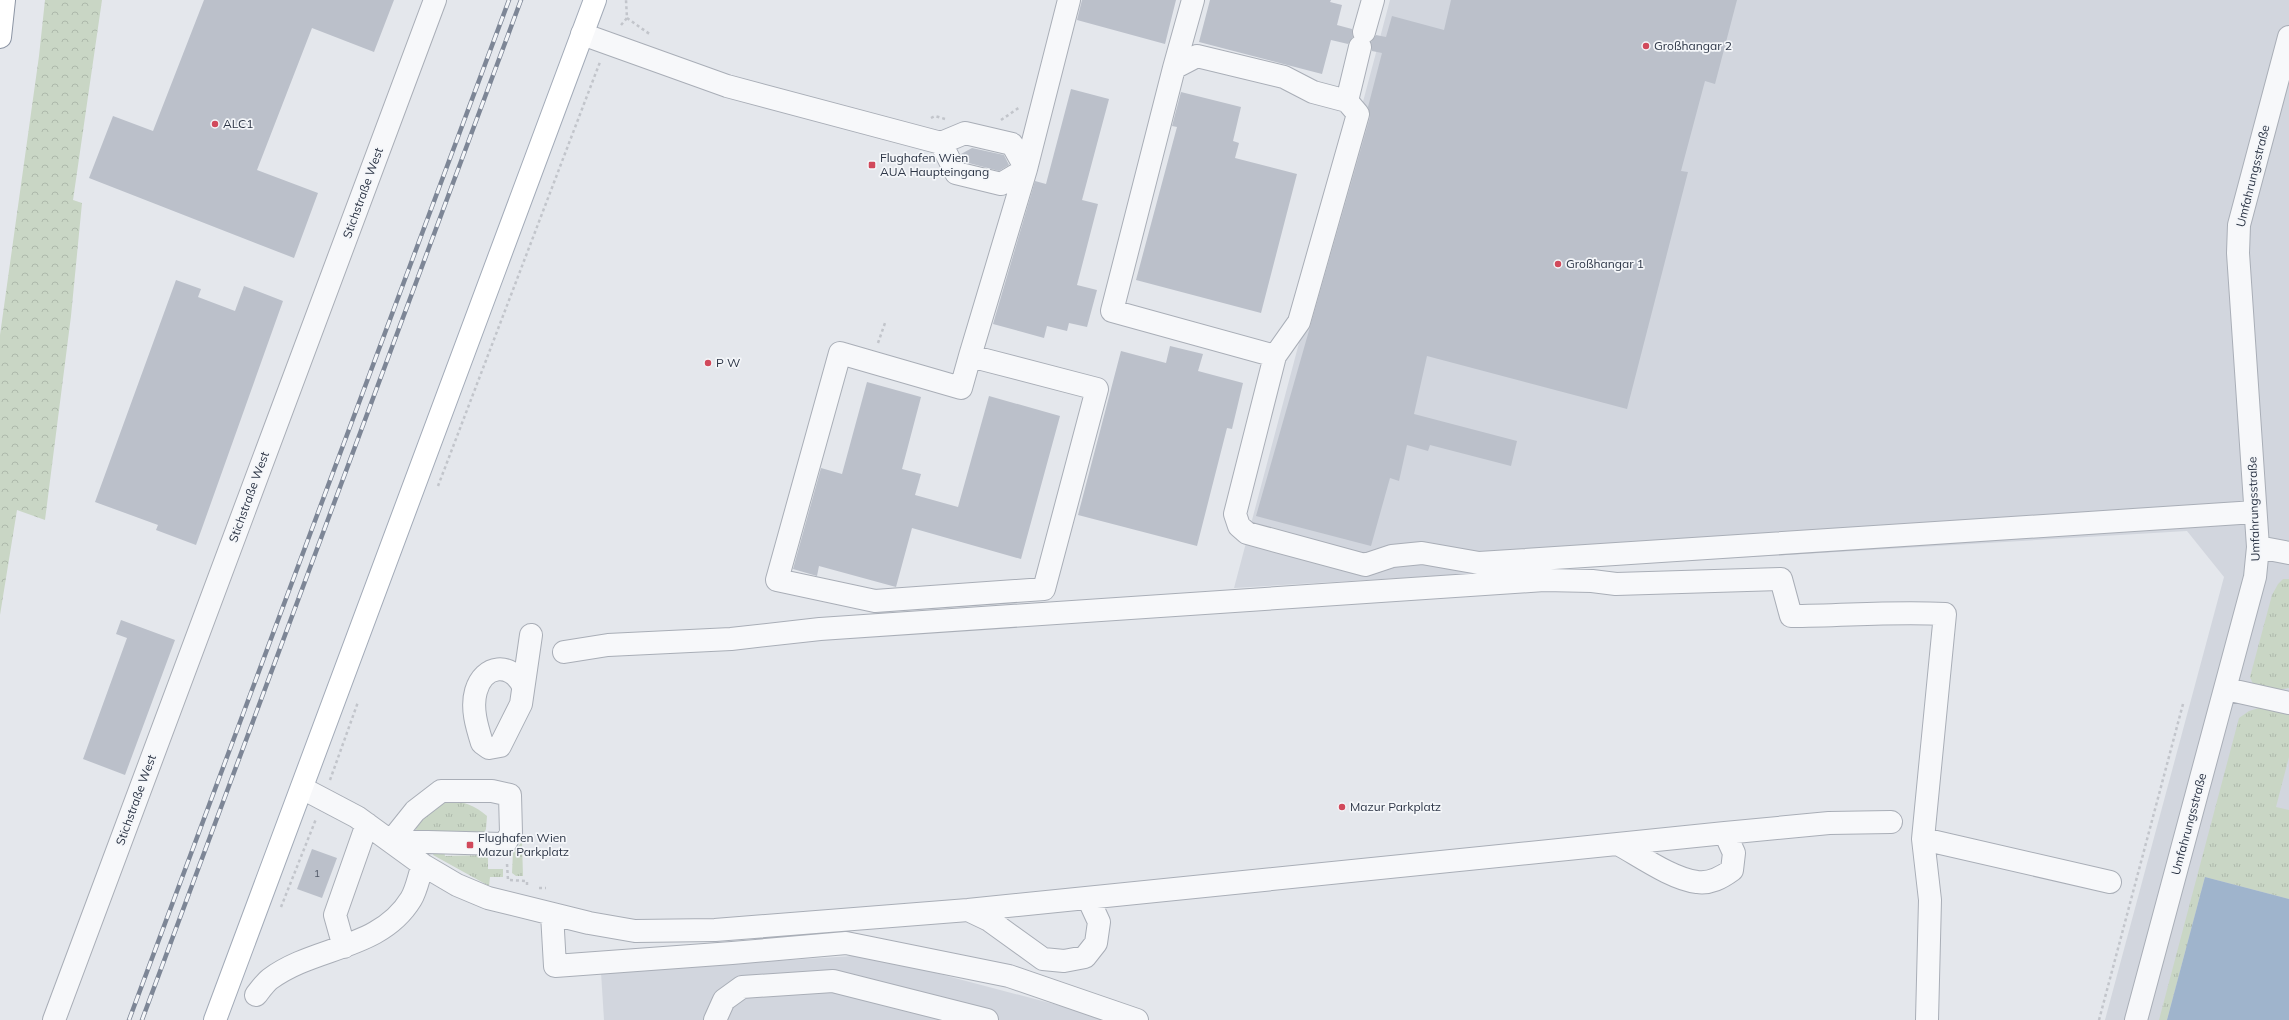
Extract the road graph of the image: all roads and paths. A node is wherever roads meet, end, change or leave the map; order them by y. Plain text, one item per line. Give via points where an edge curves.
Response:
1 (4, 0) edge
2 (435, 0) edge
3 (595, 0) edge
4 (626, 0) edge
5 (1069, 0) edge
6 (1192, 0) edge
7 (1373, 0) edge
8 (582, 34) junction
9 (2289, 37) edge
10 (0, 38) edge
11 (607, 43) junction
12 (1174, 68) junction
13 (1347, 101) junction
14 (941, 143) junction
15 (1026, 169) junction
16 (970, 356) junction
17 (1275, 356) junction
18 (437, 488) dead end
19 (2255, 512) junction
20 (2258, 547) junction
21 (2289, 553) edge
22 (531, 635) dead end
23 (564, 652) dead end
24 (524, 686) dead end
25 (2226, 689) junction
26 (360, 696) dead end
27 (2289, 703) edge
28 (2183, 704) dead end
29 (302, 788) junction
30 (324, 799) junction
31 (1891, 822) dead end
32 (367, 824) junction
33 (1725, 833) junction
34 (1923, 839) junction
35 (391, 841) junction
36 (1618, 844) junction
37 (507, 861) dead end
38 (423, 865) junction
39 (2110, 882) dead end
40 (546, 888) dead end
41 (1088, 898) junction
42 (281, 908) dead end
43 (968, 910) junction
44 (552, 914) junction
45 (344, 947) junction
46 (256, 995) dead end
47 (54, 1020) edge
48 (215, 1020) edge
49 (715, 1020) edge
50 (987, 1020) edge
51 (1137, 1020) edge
52 (1927, 1020) edge
53 (2099, 1020) edge
54 (2136, 1020) edge

1 - 10 main road
2 - 47 street, Stichstraße West
3 - 8 main road
4 - 11 path via 627,18
5 - 15 street
6 - 12 street
7 - 13 street
8 - 11 street
8 - 29 main road
9 - 19 street, Umfahrungsstraße via 2239,225 2238,253
11 - 14 street via 727,86
11 - 18 path
12 - 13 street via 1197,56 1284,77 1313,92
12 - 17 street via 1112,311
13 - 17 street via 1358,114 1299,322
14 - 15 street via 965,133 1012,144
14 - 15 street via 956,173 1001,184
15 - 16 street
16 - 16 street via 1097,388 1044,589 875,601 777,580 840,353 961,388
17 - 19 street via 1235,514 1239,526 1247,533 1365,565 1392,556 1422,553 1479,563 1516,562 1999,520
19 - 20 street, Umfahrungsstraße
20 - 21 street
20 - 25 street, Umfahrungsstraße via 2255,577
22 - 24 street
23 - 34 street via 608,645 731,639 828,628 1537,580 1616,584 1781,579 1791,616 1883,612 1945,614
25 - 27 street
25 - 54 street, Umfahrungsstraße
26 - 30 path
28 - 53 path
29 - 30 street
29 - 48 main road
30 - 32 street
30 - 42 path
31 - 33 street via 1828,823
32 - 35 street
32 - 45 street via 335,915
33 - 36 street
33 - 36 street via 1734,853 1732,870 1721,878 1709,881 1697,882 1676,875
34 - 39 street
34 - 52 street via 1930,900
35 - 35 street via 502,844 511,833 510,795 492,791 441,791 415,810
35 - 38 street
36 - 41 street
37 - 40 path via 508,880 527,881 527,888
38 - 44 street via 457,885 488,898
38 - 45 street via 411,898 394,922 369,937
41 - 43 street
41 - 43 street via 1099,922 1096,943 1085,957 1064,961 1043,959 988,920
43 - 44 street via 680,931 636,931
44 - 51 street via 555,966 846,943 1009,976
45 - 46 street via 297,964 269,980
49 - 50 street via 724,1000 742,987 833,981

